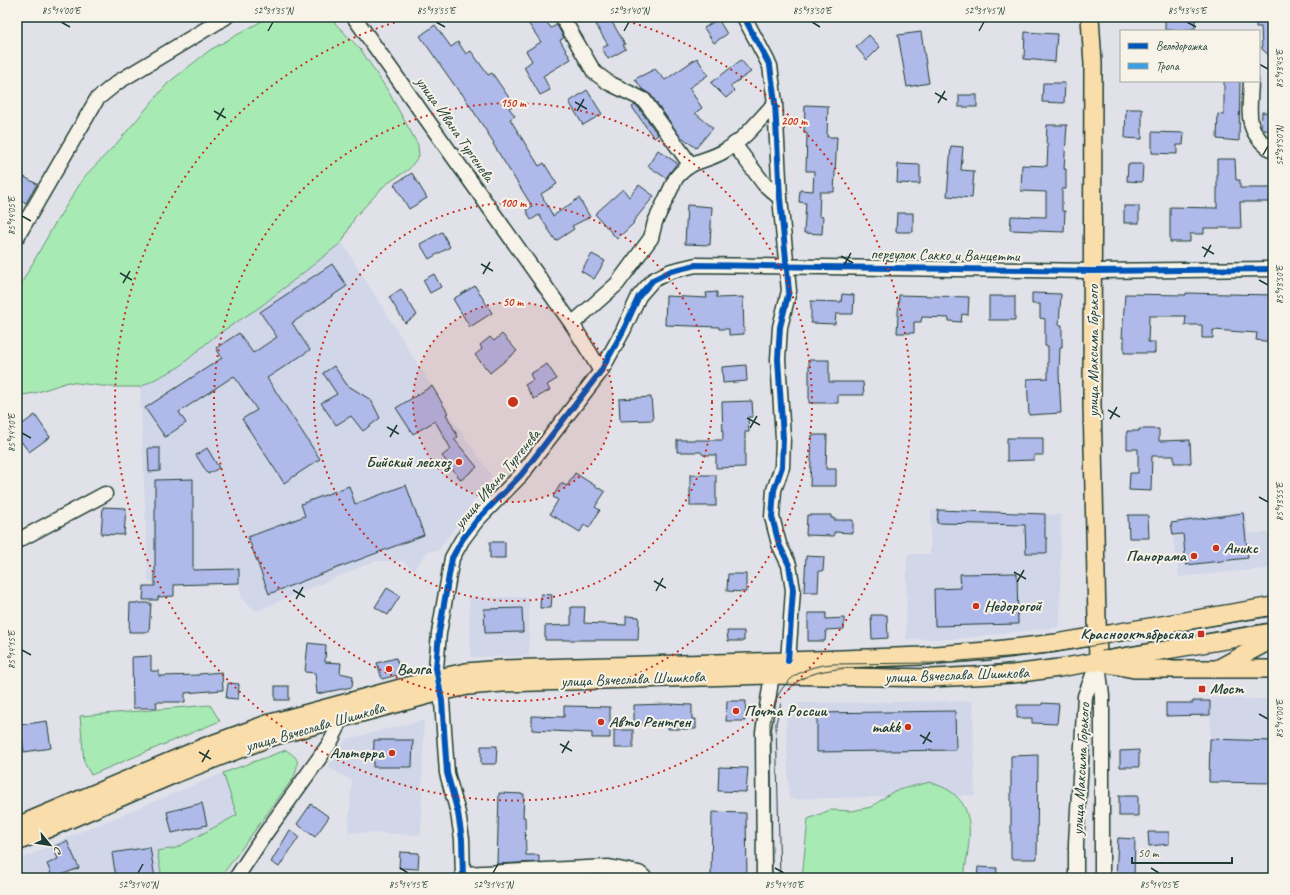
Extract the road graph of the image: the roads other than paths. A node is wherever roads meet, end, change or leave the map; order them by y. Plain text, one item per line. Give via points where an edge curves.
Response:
1 (226, 17) edge
2 (354, 17) edge
3 (562, 17) edge
4 (1090, 17) edge
5 (750, 19) edge
6 (1251, 82) edge
7 (775, 103) junction
8 (734, 144) junction
9 (1273, 151) edge
10 (690, 164) junction
11 (780, 198) junction
12 (17, 237) edge
13 (787, 266) junction
14 (1273, 269) edge
15 (1093, 271) junction
16 (572, 324) junction
17 (600, 370) junction
18 (105, 494) dead end
19 (17, 541) edge
20 (1273, 606) edge
21 (1273, 632) edge
22 (1096, 636) junction
23 (1273, 639) edge
24 (788, 661) junction
25 (1098, 662) junction
26 (1217, 669) junction
27 (1273, 669) edge
28 (772, 675) junction
29 (439, 685) junction
30 (335, 712) junction
31 (1081, 761) junction
32 (1102, 761) junction
33 (77, 807) junction
34 (17, 826) edge
35 (17, 842) edge
36 (463, 876) edge
37 (236, 878) edge
38 (645, 878) edge
39 (764, 878) edge
40 (1076, 878) edge
41 (1102, 878) edge

1 - 12 street via 118,82 97,99
2 - 16 street, улица Ивана Тургенева
3 - 10 street via 594,72 609,83 644,100
4 - 15 main road, улица Максима Горького via 1093,64
5 - 7 street via 770,66
6 - 9 street via 1250,118 1253,132
7 - 8 street
7 - 11 street
8 - 10 street via 708,159
8 - 11 street via 764,184
10 - 16 street via 676,178 655,222 651,238 617,284
11 - 13 street
13 - 15 street, переулок Сакко и Ванцетти
13 - 17 street, переулок Сакко и Ванцетти via 696,265 671,271 652,280 639,296 623,331
13 - 24 street via 789,291 780,327 778,359 783,438 782,467 774,490 772,518 778,544 789,565 793,590
14 - 15 street, переулок Сакко и Ванцетти
15 - 22 main road, улица Максима Горького via 1092,403
16 - 17 street, улица Ивана Тургенева
17 - 29 street, улица Ивана Тургенева via 521,475 462,540 452,558 436,657
18 - 19 street
20 - 22 main road, улица Вячеслава Шишкова
21 - 25 main road, улица Вячеслава Шишкова
22 - 24 main road, улица Вячеслава Шишкова via 987,651
22 - 25 main road, улица Максима Горького
23 - 26 main road
24 - 29 main road, улица Вячеслава Шишкова via 502,669 466,672
25 - 26 main road via 1134,670
25 - 28 main road, улица Вячеслава Шишкова via 1013,674 948,678
25 - 31 street, улица Максима Горького via 1085,696
25 - 32 street, улица Максима Горького via 1102,696
26 - 27 main road
28 - 29 main road, улица Вячеслава Шишкова
28 - 39 street via 763,732
29 - 30 main road, улица Вячеслава Шишкова
29 - 36 street, улица Ивана Тургенева via 447,773 460,826
30 - 33 main road, улица Вячеслава Шишкова via 267,724 218,742
30 - 37 street via 337,729 330,743
31 - 32 street
31 - 40 street, улица Максима Горького
32 - 41 street, улица Максима Горького
33 - 34 main road, улица Вячеслава Шишкова
33 - 35 main road, улица Вячеслава Шишкова
36 - 38 street via 608,867 639,873

